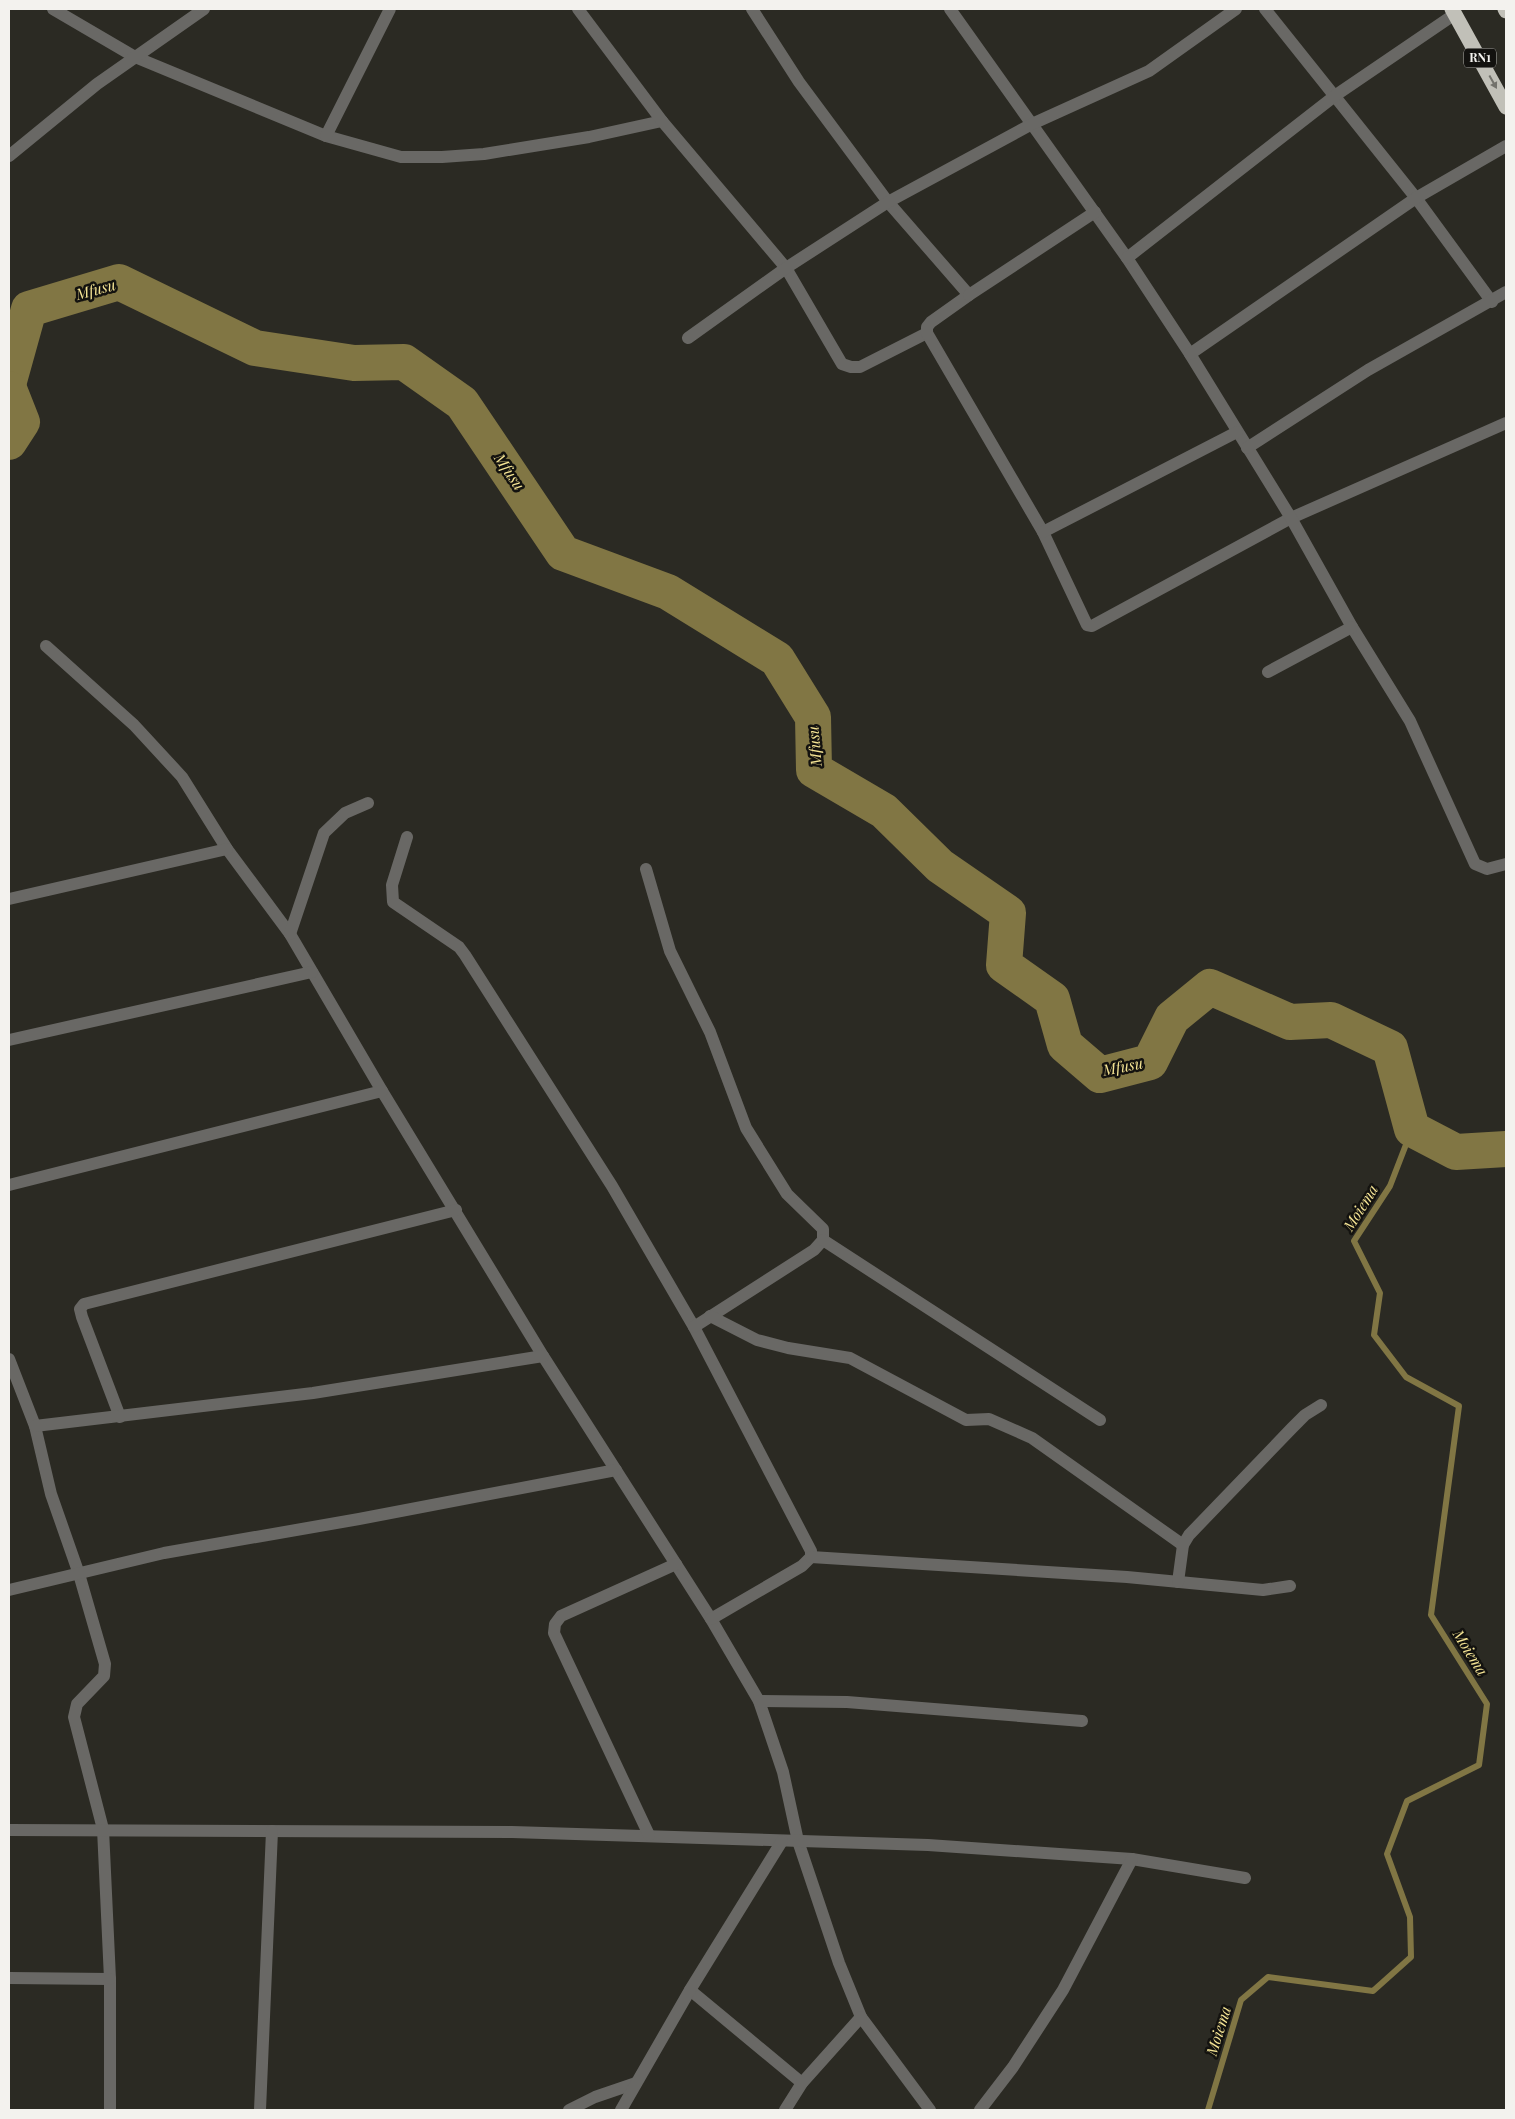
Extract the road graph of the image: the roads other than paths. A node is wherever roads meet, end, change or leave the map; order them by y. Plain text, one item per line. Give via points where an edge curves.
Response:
1 (53, 9) edge
2 (204, 9) edge
3 (390, 9) edge
4 (578, 9) edge
5 (752, 9) edge
6 (950, 9) edge
7 (1236, 9) edge
8 (1265, 9) edge
9 (1454, 11) edge
10 (135, 58) junction
11 (1336, 95) junction
12 (1506, 108) edge
13 (662, 121) junction
14 (1032, 124) junction
15 (326, 136) junction
16 (1506, 146) edge
17 (9, 156) edge
18 (1416, 198) junction
19 (888, 202) junction
20 (1095, 212) junction
21 (1127, 258) junction
22 (786, 268) junction
23 (1506, 292) edge
24 (969, 295) junction
25 (1492, 302) junction
26 (927, 333) junction
27 (688, 338) dead end
28 (1190, 354) junction
29 (1506, 423) edge
30 (1237, 432) junction
31 (1247, 448) junction
32 (1291, 518) junction
33 (1043, 532) junction
34 (1352, 628) junction
35 (46, 646) dead end
36 (1268, 672) dead end
37 (368, 802) dead end
38 (407, 837) dead end
39 (227, 849) junction
40 (1506, 864) edge
41 (646, 870) dead end
42 (9, 899) edge
43 (290, 934) junction
44 (312, 972) junction
45 (9, 1040) edge
46 (382, 1091) junction
47 (9, 1185) edge
48 (456, 1210) junction
49 (823, 1240) junction
50 (710, 1316) junction
51 (694, 1327) junction
52 (543, 1356) junction
53 (9, 1359) edge
54 (1321, 1405) dead end
55 (120, 1417) junction
56 (1100, 1420) dead end
57 (35, 1426) junction
58 (616, 1470) junction
59 (1183, 1545) junction
60 (811, 1557) junction
61 (676, 1564) junction
62 (79, 1574) junction
63 (1178, 1582) junction
64 (1290, 1586) dead end
65 (9, 1590) edge
66 (711, 1618) junction
67 (759, 1701) junction
68 (1082, 1720) dead end
69 (103, 1829) junction
70 (9, 1830) edge
71 (272, 1831) junction
72 (649, 1835) junction
73 (798, 1840) junction
74 (782, 1841) junction
75 (1132, 1859) junction
76 (1245, 1878) dead end
77 (9, 1978) edge
78 (110, 1979) junction
79 (690, 1990) junction
80 (861, 2017) junction
81 (636, 2082) junction
82 (802, 2083) junction
83 (110, 2110) edge
84 (260, 2110) edge
85 (569, 2110) edge
86 (621, 2110) edge
87 (785, 2110) edge
88 (930, 2110) edge
89 (980, 2110) edge

1 - 10 street
2 - 10 street
3 - 15 street
4 - 13 street
5 - 19 street via 799,82
6 - 14 street
7 - 14 street via 1149,71
8 - 11 street
9 - 11 street
9 -> 12 highway, RN1
10 - 15 street
10 - 17 street via 96,84
11 - 18 street
11 - 21 street
13 - 15 street via 590,137 484,154 442,157 401,157
13 - 22 street
14 - 19 street
14 - 20 street
16 - 18 street
18 - 25 street
18 - 28 street
19 - 22 street
19 - 24 street
20 - 21 street
20 - 24 street
21 - 28 street
22 - 26 street via 842,364 860,367
22 - 27 street
23 - 25 street
24 - 26 street via 931,322
25 - 31 street via 1368,370
26 - 33 street
28 - 30 street
29 - 32 street
30 - 31 street
30 - 33 street
31 - 32 street
32 - 33 street via 1092,626 1084,622
32 - 34 street
34 - 36 street
34 - 40 street via 1410,721 1475,864 1487,869
35 - 39 street via 134,725 182,777
37 - 43 street via 345,812 324,833
38 - 51 street via 392,885 393,902 459,947 465,955 612,1186
39 - 42 street
39 - 43 street
41 - 49 street via 670,951 710,1032 746,1128 787,1194 823,1229
43 - 44 street
44 - 45 street
44 - 46 street
46 - 47 street
46 - 48 street
48 - 52 street
48 - 55 street via 84,1304 80,1309 82,1317
49 - 50 street via 814,1250
49 - 56 street
50 - 51 street
50 - 59 street via 757,1340 850,1358 966,1420 989,1419 1032,1438
51 - 60 street via 811,1551
52 - 55 street via 313,1393
52 - 58 street
53 - 57 street
54 - 59 street via 1292,1428
55 - 57 street
57 - 62 street via 51,1494
58 - 61 street
58 - 62 street via 164,1553
59 - 63 street
60 - 63 street
60 - 66 street via 802,1566
61 - 66 street
61 - 72 street via 561,1616 555,1624 554,1634
62 - 65 street
62 - 69 street via 105,1664 104,1676 77,1704 74,1717
63 - 64 street via 1263,1590
66 - 67 street
67 - 68 street via 847,1702
67 - 73 street via 784,1772
69 - 70 street
69 - 71 street
69 - 78 street
71 - 72 street
71 - 84 street
72 - 74 street
73 - 74 street
73 - 75 street
73 - 80 street via 839,1963
74 - 79 street
75 - 76 street
75 - 89 street via 1064,1990
77 - 78 street
78 - 83 street
79 - 81 street
79 - 82 street
80 - 82 street
80 - 88 street
81 - 85 street
81 - 86 street
82 - 87 street

